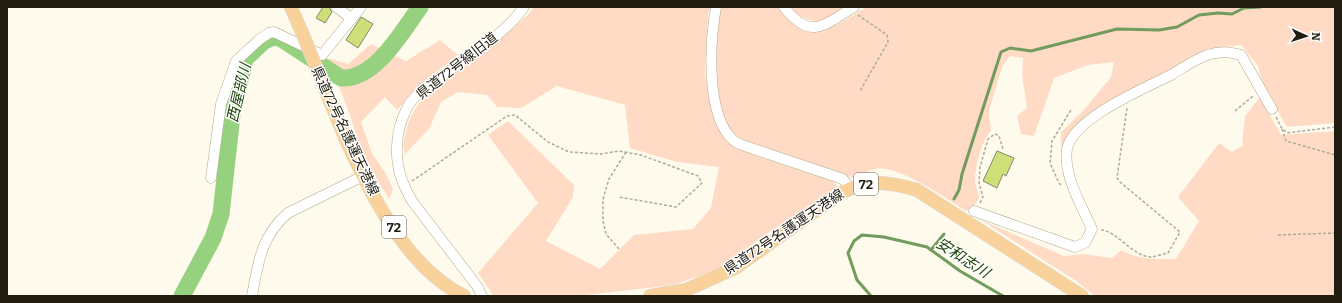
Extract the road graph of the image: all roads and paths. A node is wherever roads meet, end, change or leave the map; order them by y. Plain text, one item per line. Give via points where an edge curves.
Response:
1 (291, 7) edge
2 (336, 7) edge
3 (361, 7) edge
4 (524, 7) edge
5 (716, 7) edge
6 (784, 7) edge
7 (852, 8) edge
8 (351, 18) junction
9 (1260, 89) junction
10 (860, 91) dead end
11 (1129, 96) junction
12 (1272, 109) joint
13 (1235, 111) dead end
14 (1281, 127) junction
15 (1335, 127) edge
16 (1003, 149) dead end
17 (626, 152) junction
18 (1335, 155) edge
19 (363, 176) junction
20 (211, 178) dead end
21 (404, 187) junction
22 (850, 188) junction
23 (620, 197) dead end
24 (974, 211) joint
25 (1092, 229) junction
26 (1335, 233) edge
27 (1278, 235) dead end
28 (619, 249) dead end
29 (252, 296) edge
30 (464, 296) edge
31 (482, 296) edge
32 (650, 296) edge
33 (1082, 296) edge

1 - 19 main road, 県道72号名護運天港線 / 72, bridge
2 - 8 street
3 - 8 street
4 - 21 street, 県道72号線旧道 via 490,41 419,93 407,108 397,140 398,172
5 - 22 street via 711,80 720,117 727,132 734,141 843,179
6 - 7 street via 808,27 827,25
7 - 10 path via 887,35 888,42
8 - 20 street via 322,55 274,32 260,39 236,61 221,104
9 - 11 street via 1241,55 1228,51 1210,54
9 - 12 street
9 - 13 path
11 - 25 street via 1093,118 1074,135 1068,148 1066,166
11 - 25 path via 1117,178 1180,232 1168,253 1151,257 1129,248 1107,230
12 - 14 path
14 - 15 path via 1287,133
14 - 18 path via 1286,141
16 - 24 path via 999,136 995,134 988,139 980,167 979,183 982,197
17 - 21 path via 569,152 548,142 515,115 507,116
17 - 23 path via 698,176 702,183 676,207
17 - 28 path via 609,179 603,198 606,234
19 - 29 street via 288,213 278,221 262,248
19 - 30 main road, 県道72号名護運天港線 / 72 via 418,260 451,290
21 - 31 street, 県道72号線旧道
22 - 32 main road, 県道72号名護運天港線 / 72 via 735,268 686,290
22 - 33 main road, 県道72号名護運天港線 / 72 via 879,182 918,190
24 - 25 street via 1075,247 1085,243
26 - 27 path

